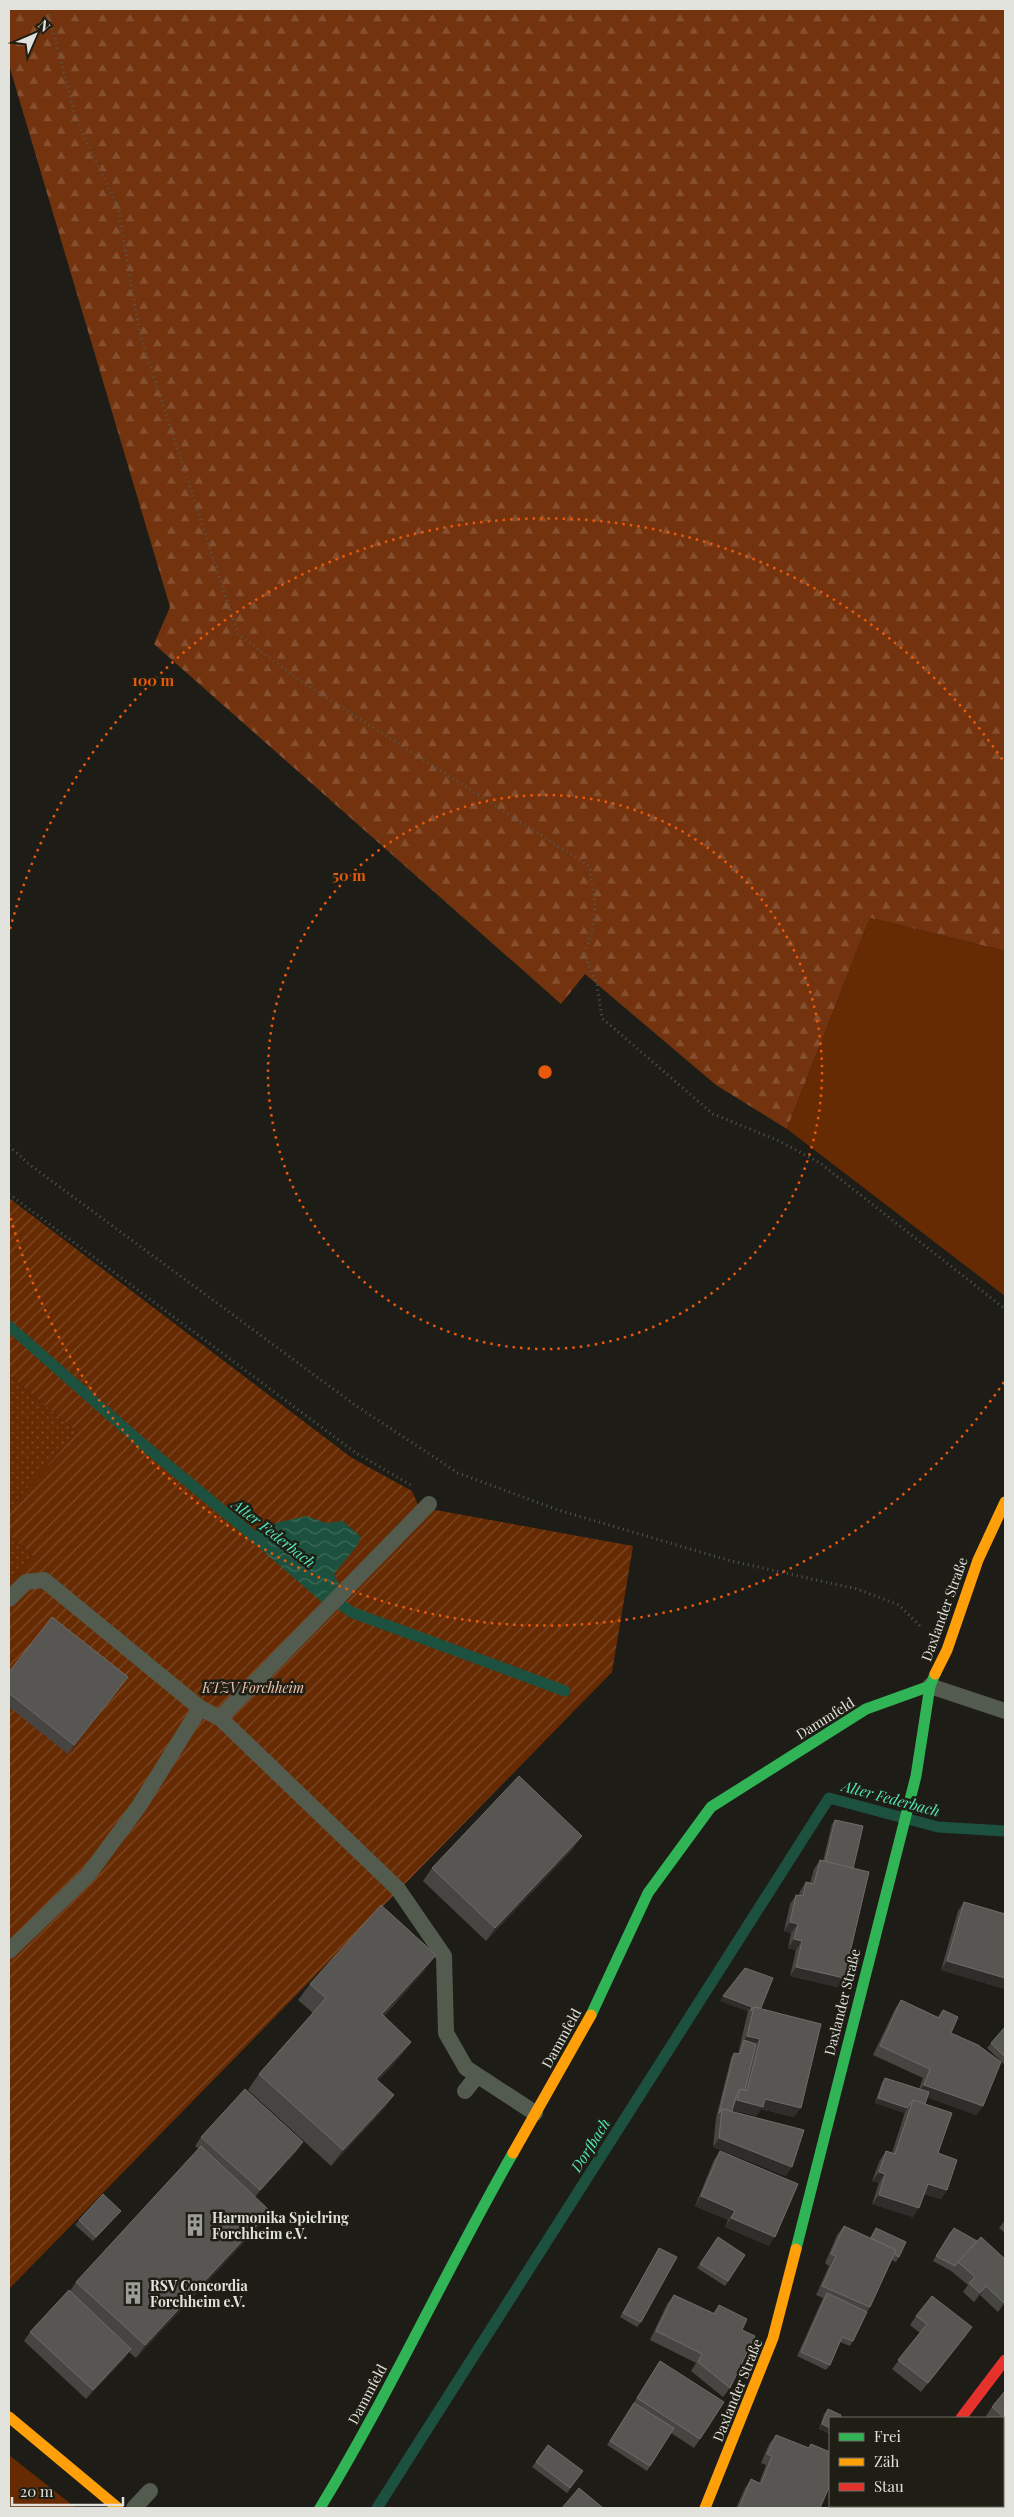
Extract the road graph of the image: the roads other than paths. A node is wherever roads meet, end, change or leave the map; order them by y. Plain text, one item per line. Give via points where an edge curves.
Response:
1 (1005, 1502) edge
2 (429, 1504) road end
3 (9, 1599) edge
4 (930, 1686) junction
5 (200, 1708) junction
6 (1005, 1710) edge
7 (220, 1718) junction
8 (9, 1951) edge
9 (477, 2076) junction
10 (466, 2091) dead end
11 (535, 2113) junction
12 (1005, 2360) edge
13 (9, 2417) edge
14 (962, 2417) edge
15 (150, 2491) dead end
16 (118, 2508) edge
17 (134, 2508) edge
18 (320, 2508) edge
19 (706, 2508) edge

1 - 4 street, Daxlander Straße via 978,1560 947,1650
2 - 7 lane
3 - 5 lane via 26,1582 44,1580
4 - 6 lane
4 - 11 street, Dammfeld via 866,1709 711,1807 648,1893 597,2004
4 - 19 street, Daxlander Straße via 916,1776 774,2338
5 - 7 lane
5 - 8 lane via 139,1806 88,1875
7 - 9 lane via 398,1888 444,1956 446,2033 466,2068
9 - 10 lane
9 - 11 lane
11 - 18 street, Dammfeld
12 - 14 street
13 - 16 street
15 - 17 lane

